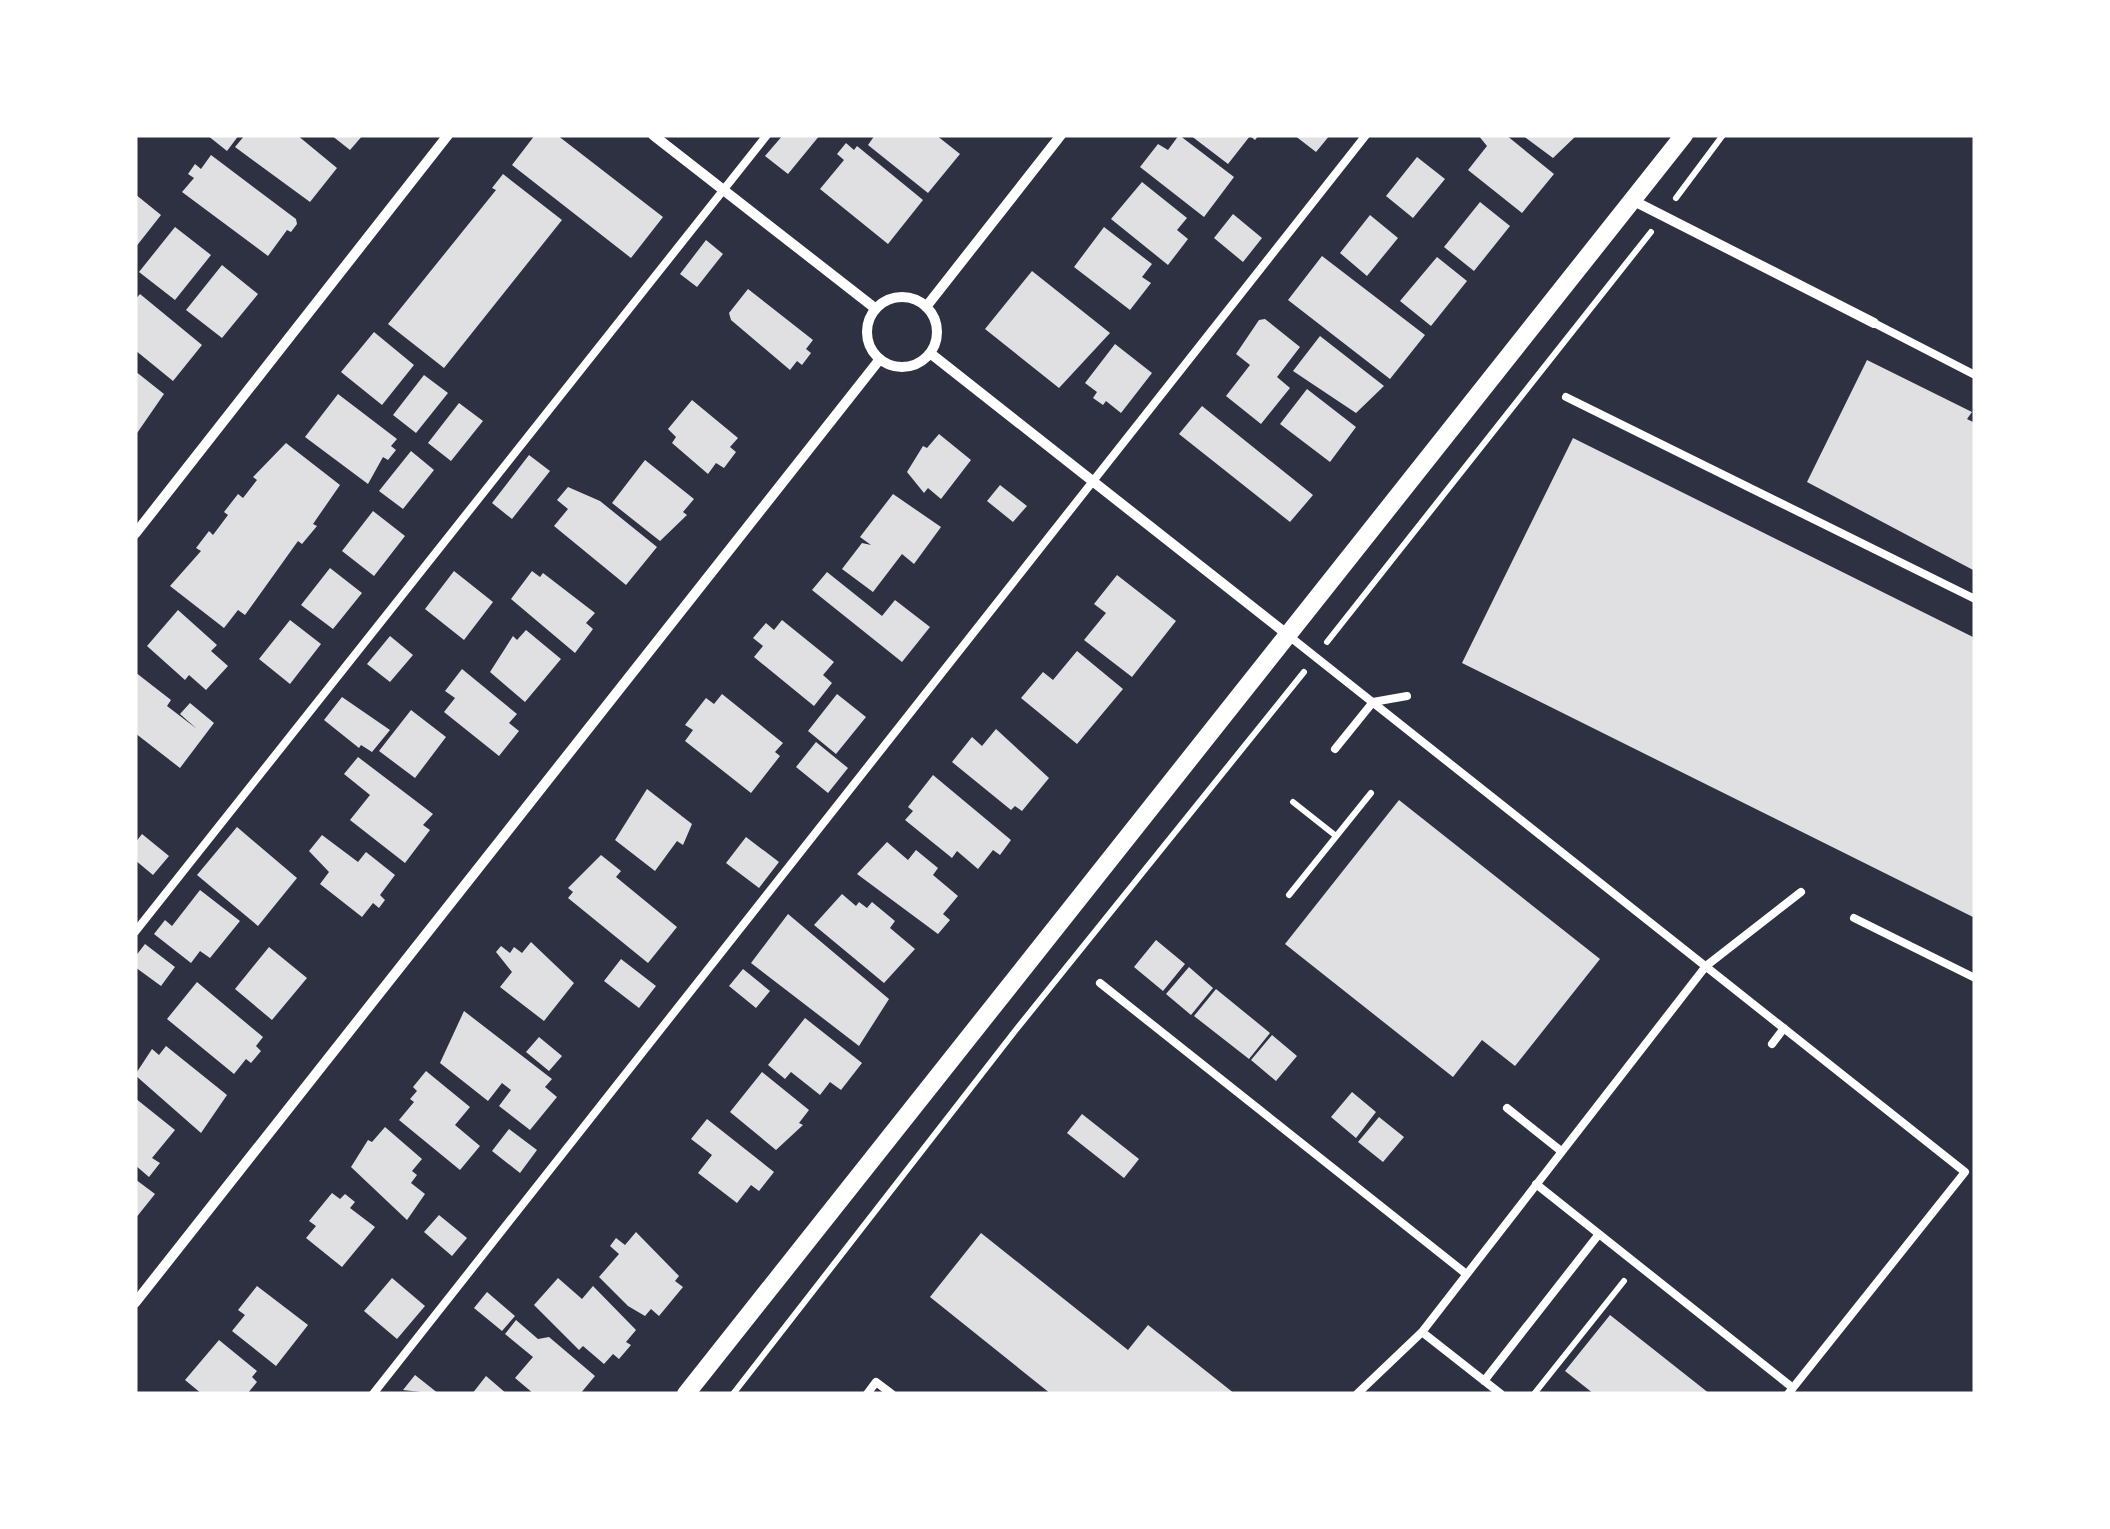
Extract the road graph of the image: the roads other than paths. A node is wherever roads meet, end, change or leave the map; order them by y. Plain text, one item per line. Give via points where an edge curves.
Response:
1 (448, 135) edge
2 (653, 135) edge
3 (767, 135) edge
4 (1061, 135) edge
5 (1366, 135) edge
6 (1684, 135) edge
7 (722, 191) junction
8 (1632, 200) junction
9 (926, 307) junction
10 (876, 309) junction
11 (1874, 324) joint
12 (930, 353) junction
13 (880, 359) junction
14 (1975, 376) edge
15 (1566, 398) dead end
16 (1092, 483) junction
17 (135, 534) edge
18 (1975, 599) edge
19 (1288, 635) junction
20 (1407, 696) dead end
21 (1372, 702) junction
22 (1335, 749) dead end
23 (1802, 892) dead end
24 (1854, 918) dead end
25 (135, 932) edge
26 (1706, 966) junction
27 (1975, 978) edge
28 (1100, 983) dead end
29 (1784, 1028) junction
30 (1772, 1044) dead end
31 (1507, 1108) dead end
32 (1561, 1151) junction
33 (1536, 1184) junction
34 (1600, 1234) junction
35 (1465, 1273) junction
36 (135, 1303) edge
37 (1422, 1332) junction
38 (1484, 1381) junction
39 (1790, 1391) edge
40 (373, 1394) edge
41 (686, 1394) edge
42 (867, 1394) edge
43 (892, 1394) edge
44 (1357, 1394) edge
45 (1500, 1394) edge

1 - 17 street
2 - 7 street
3 - 7 lane
4 - 9 street
5 - 16 lane
6 - 8 street
7 - 10 street
7 - 25 lane
8 - 11 street
8 - 19 street
9 - 10 street via 902,296
9 - 12 street via 936,325
10 - 13 street via 867,333
11 - 14 lane
12 - 13 street via 905,367
12 - 16 street
13 - 36 street
15 - 18 lane
16 - 19 street
16 - 40 lane
19 - 21 lane
19 - 41 street
20 - 21 lane
21 - 22 lane
21 - 26 lane
23 - 26 lane
24 - 27 lane
26 - 29 lane
26 - 32 lane
28 - 35 lane
29 - 30 lane
29 - 39 lane via 1964,1172
31 - 32 lane
32 - 33 lane
33 - 34 lane
33 - 35 lane
34 - 38 lane
34 - 39 lane
35 - 37 lane
37 - 38 lane
37 - 44 lane
38 - 45 lane
42 - 43 lane via 876,1382

